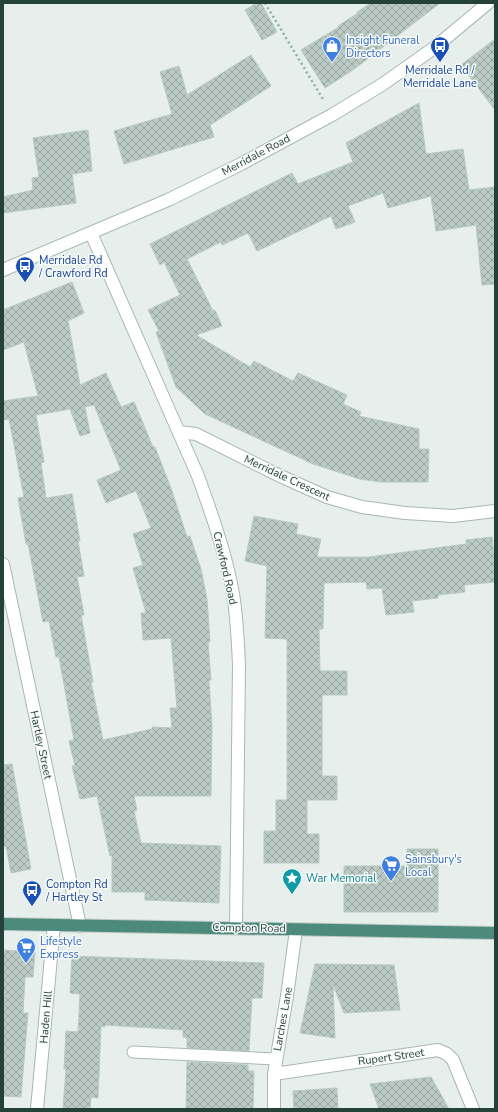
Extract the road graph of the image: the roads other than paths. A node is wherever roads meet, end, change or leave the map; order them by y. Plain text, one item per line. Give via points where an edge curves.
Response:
1 (488, 3) edge
2 (91, 233) junction
3 (3, 270) edge
4 (179, 432) junction
5 (495, 511) edge
6 (3, 564) edge
7 (3, 924) edge
8 (54, 925) junction
9 (80, 926) junction
10 (236, 928) junction
11 (296, 930) junction
12 (495, 933) edge
13 (133, 1052) dead end
14 (276, 1059) junction
15 (274, 1074) junction
16 (38, 1109) edge
17 (274, 1109) edge
18 (472, 1109) edge

1 - 2 street, Merridale Road via 434,48 383,84 332,115 168,200
2 - 3 street, Merridale Road
2 - 4 street, Crawford Road
4 - 5 street, Merridale Crescent via 196,434 327,497 362,507 453,516
4 - 10 street, Crawford Road via 213,517 233,595 238,637
6 - 9 street, Hartley Street
7 - 8 highway, Compton Road
8 - 9 highway, Compton Road
8 - 16 street, Haden Hill
9 - 10 highway, Compton Road
10 - 11 highway, Compton Road
11 - 12 highway, Compton Road
11 - 14 street, Larches Lane
13 - 14 lane
14 - 15 street, Larches Lane
15 - 17 street, Larches Lane
15 - 18 street, Rupert Street via 438,1050 453,1060

